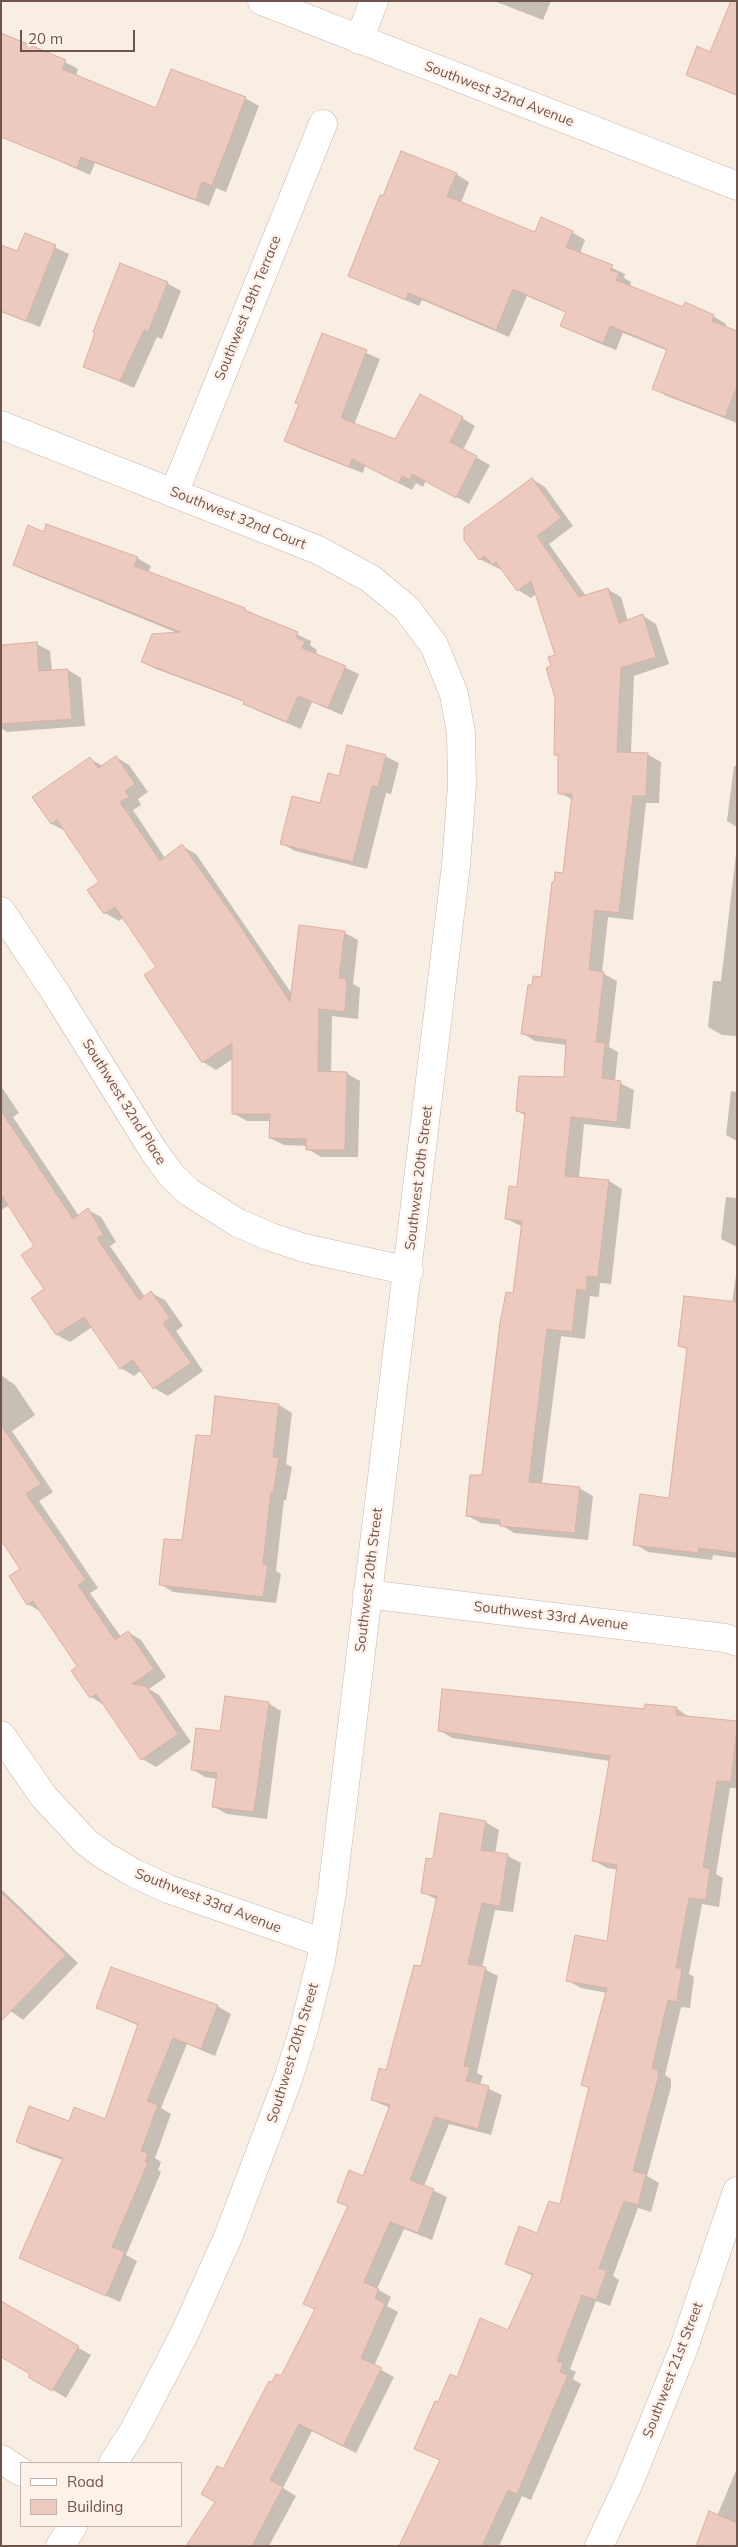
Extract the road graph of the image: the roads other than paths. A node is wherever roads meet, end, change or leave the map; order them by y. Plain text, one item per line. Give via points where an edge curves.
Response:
1 (262, 1) edge
2 (374, 1) edge
3 (359, 40) junction
4 (324, 124) dead end
5 (737, 186) edge
6 (1, 426) edge
7 (174, 493) junction
8 (440, 658) joint
9 (1, 911) edge
10 (409, 1270) junction
11 (367, 1594) junction
12 (736, 1640) edge
13 (1, 1735) edge
14 (324, 1943) junction
15 (737, 2190) edge
16 (1, 2459) edge
17 (114, 2462) edge
18 (20, 2471) edge
19 (73, 2527) edge
20 (60, 2546) edge
21 (599, 2546) edge

1 - 3 street, Southwest 32nd Avenue
2 - 3 street
3 - 5 street, Southwest 32nd Avenue
4 - 7 street, Southwest 19th Terrace
6 - 7 street, Southwest 32nd Court
7 - 8 street, Southwest 32nd Court via 318,550 372,579 407,609 426,632
8 - 10 street, Southwest 20th Street via 458,714 462,761 461,814
9 - 10 street, Southwest 32nd Place via 152,1150 189,1192 238,1223 271,1237 304,1248
10 - 11 street, Southwest 20th Street
11 - 12 street, Southwest 33rd Avenue
11 - 14 street, Southwest 20th Street via 334,1883
13 - 14 street, Southwest 33rd Avenue via 50,1804 86,1842 105,1856 168,1889
14 - 17 street, Southwest 20th Street via 304,2028 228,2237 184,2335
15 - 21 street, Southwest 21st Street via 683,2350 628,2485
16 - 18 street
19 - 20 street

